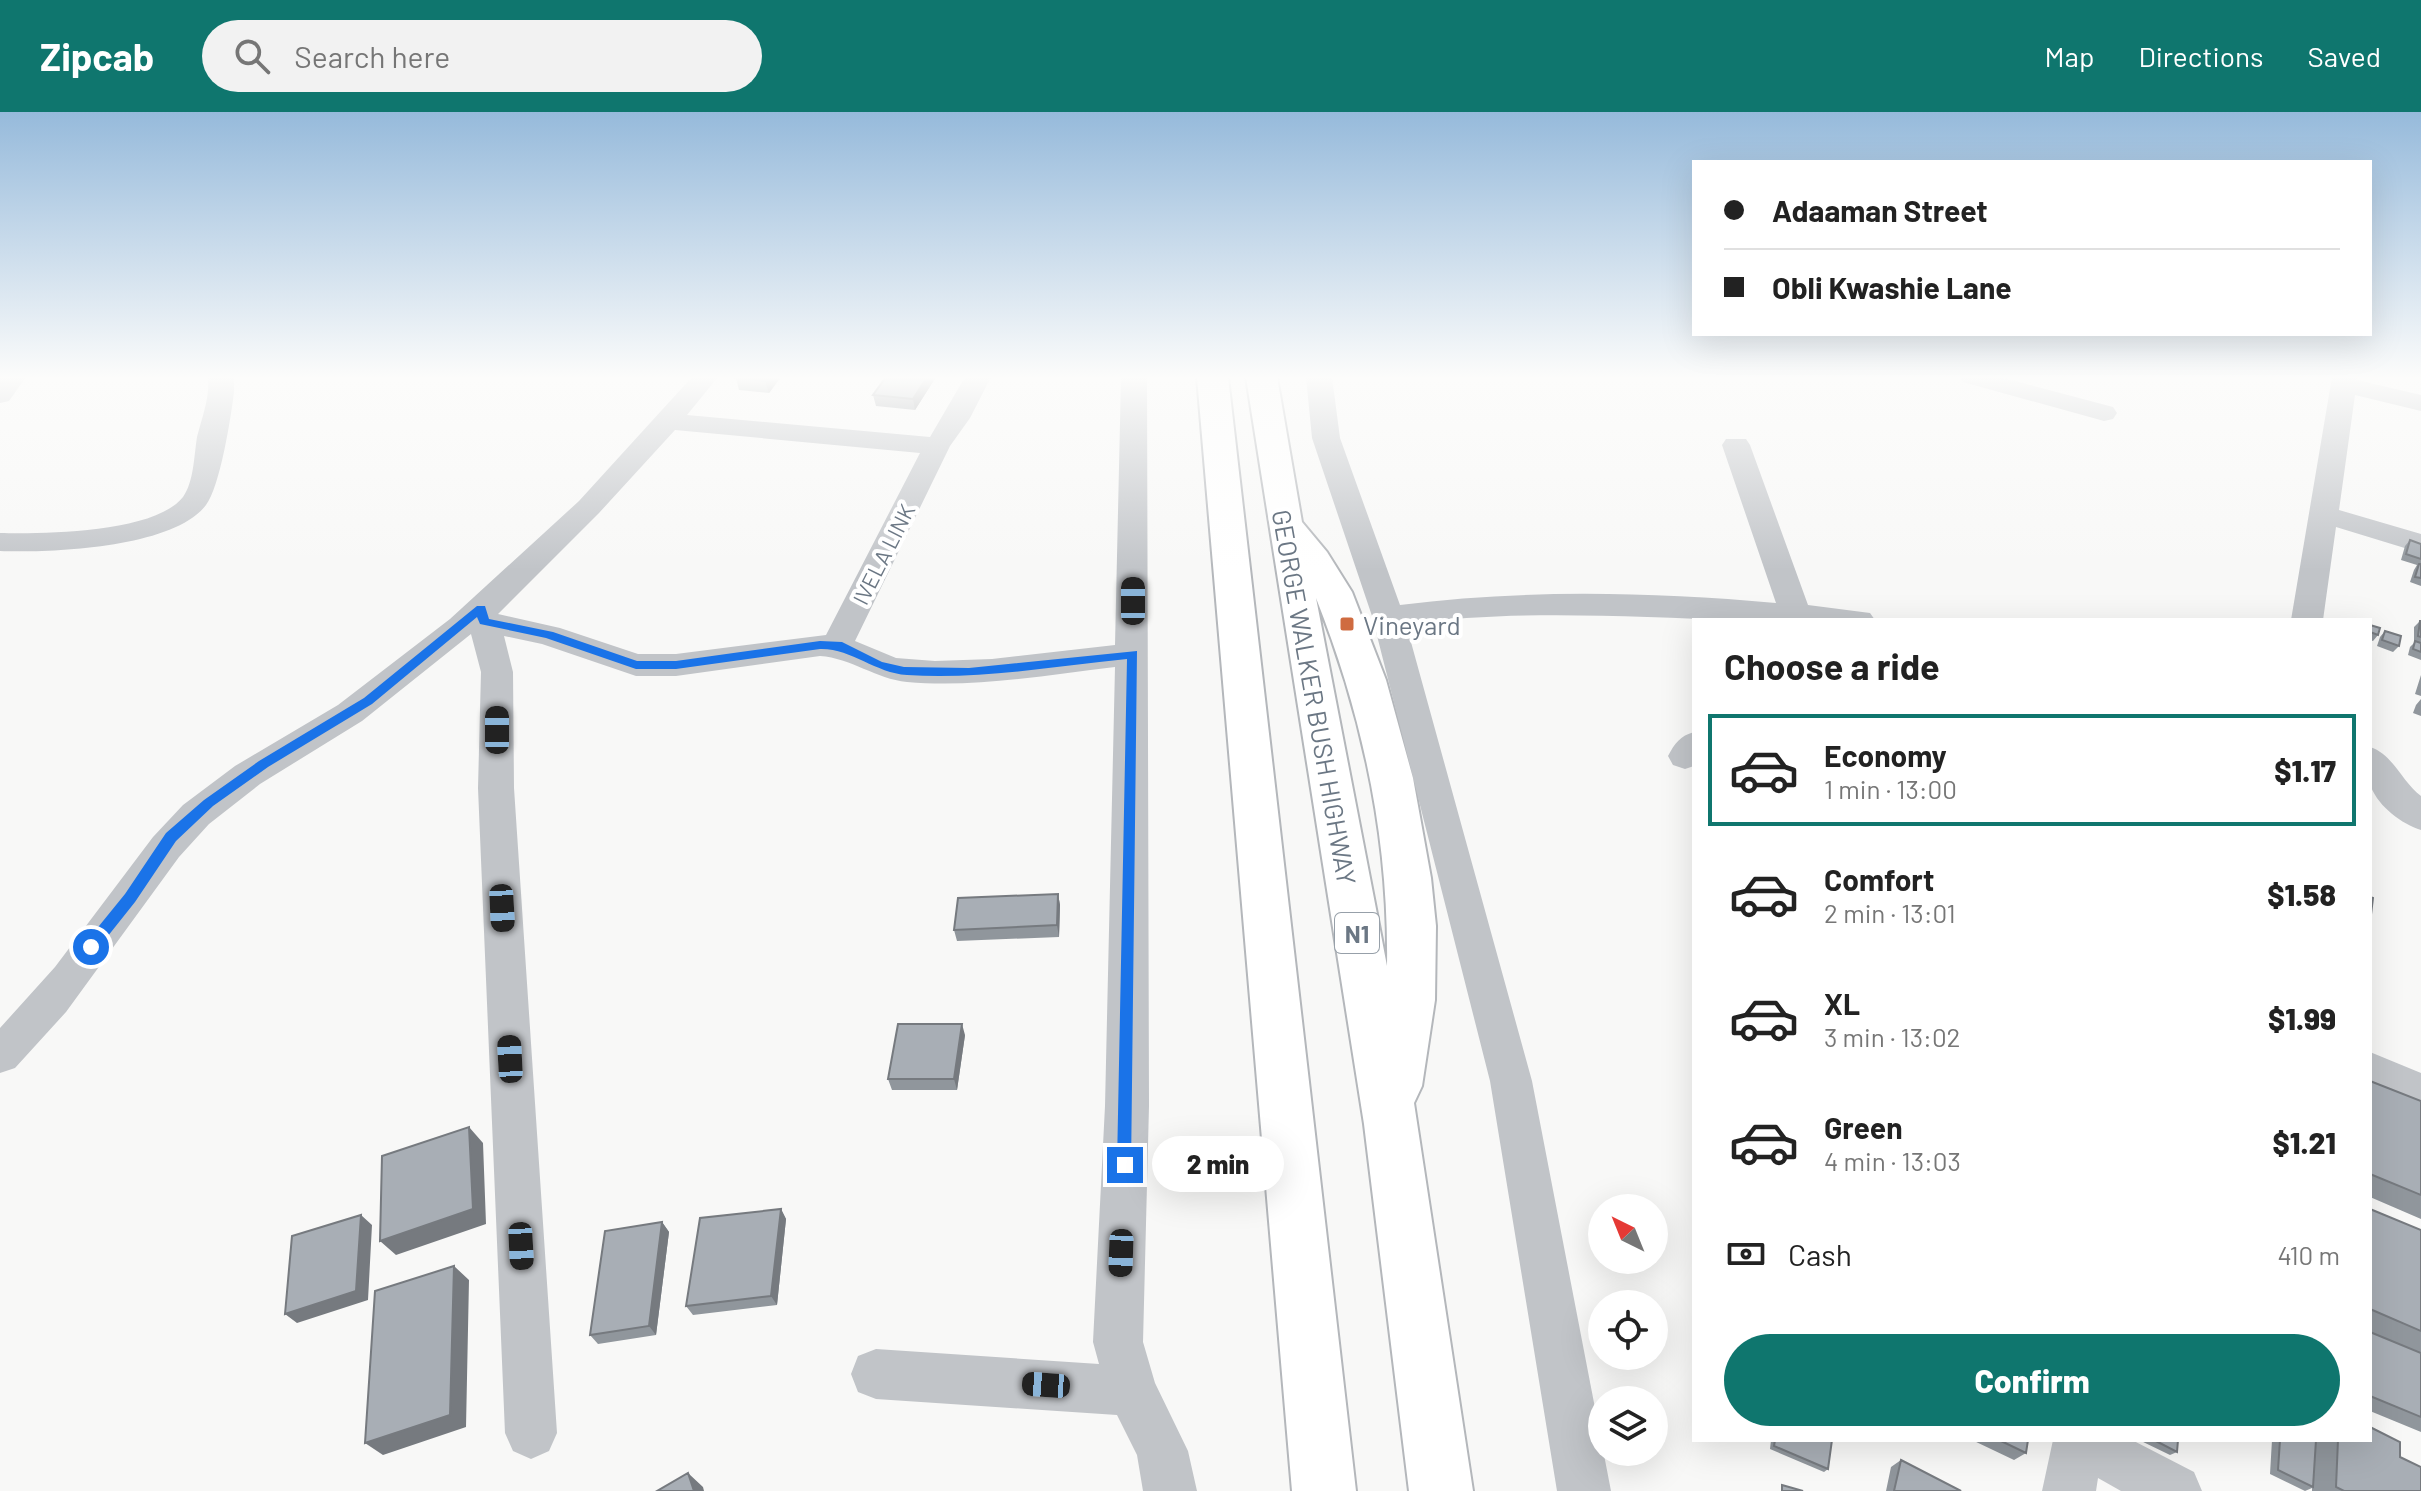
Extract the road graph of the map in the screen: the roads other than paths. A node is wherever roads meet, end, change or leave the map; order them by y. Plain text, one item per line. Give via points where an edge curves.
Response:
1 (210, 441) edge
2 (650, 441) edge
3 (887, 441) edge
4 (940, 441) edge
5 (1134, 441) edge
6 (1218, 441) edge
7 (1271, 441) edge
8 (1327, 441) edge
9 (2335, 441) edge
10 (1736, 445) dead end
11 (937, 446) junction
12 (2323, 514) junction
13 (0, 542) edge
14 (2421, 544) edge
15 (1796, 614) junction
16 (482, 615) junction
17 (1388, 616) junction
18 (1745, 616) edge
19 (1838, 618) edge
20 (2307, 618) edge
21 (837, 645) junction
22 (1133, 654) junction
23 (2372, 763) edge
24 (2421, 816) edge
25 (0, 1055) edge
26 (2372, 1072) edge
27 (2421, 1093) edge
28 (876, 1374) dead end
29 (1132, 1391) junction
30 (531, 1433) dead end
31 (2079, 1442) edge
32 (2083, 1442) edge
33 (1320, 1479) edge
34 (1170, 1491) edge
35 (1441, 1491) edge
36 (1584, 1491) edge
37 (2069, 1491) edge
38 (2175, 1491) edge

1 - 13 street via 203,484 194,501 160,525 130,533
2 - 16 street
3 - 11 street
4 - 11 street, IVELA LINK
5 - 22 street
6 - 33 highway
7 - 35 highway, GEORGE WALKER BUSH HIGHWAY / N1 via 1391,1124
8 - 17 street
9 - 12 street
10 - 15 street
11 - 21 street, IVELA LINK
12 - 14 street
12 - 20 street
15 - 18 street
15 - 19 street
16 - 21 street via 636,665
16 - 25 street via 368,701 252,772 171,837 130,898
16 - 30 street via 497,672 496,788
17 - 18 street via 1478,605 1616,606
17 - 36 street via 1511,1081
21 - 22 street via 904,671 969,672
22 - 29 street via 1118,1342
23 - 24 street via 2398,798
26 - 27 street
28 - 29 street
29 - 34 street via 1162,1451
31 - 37 street
32 - 38 street

